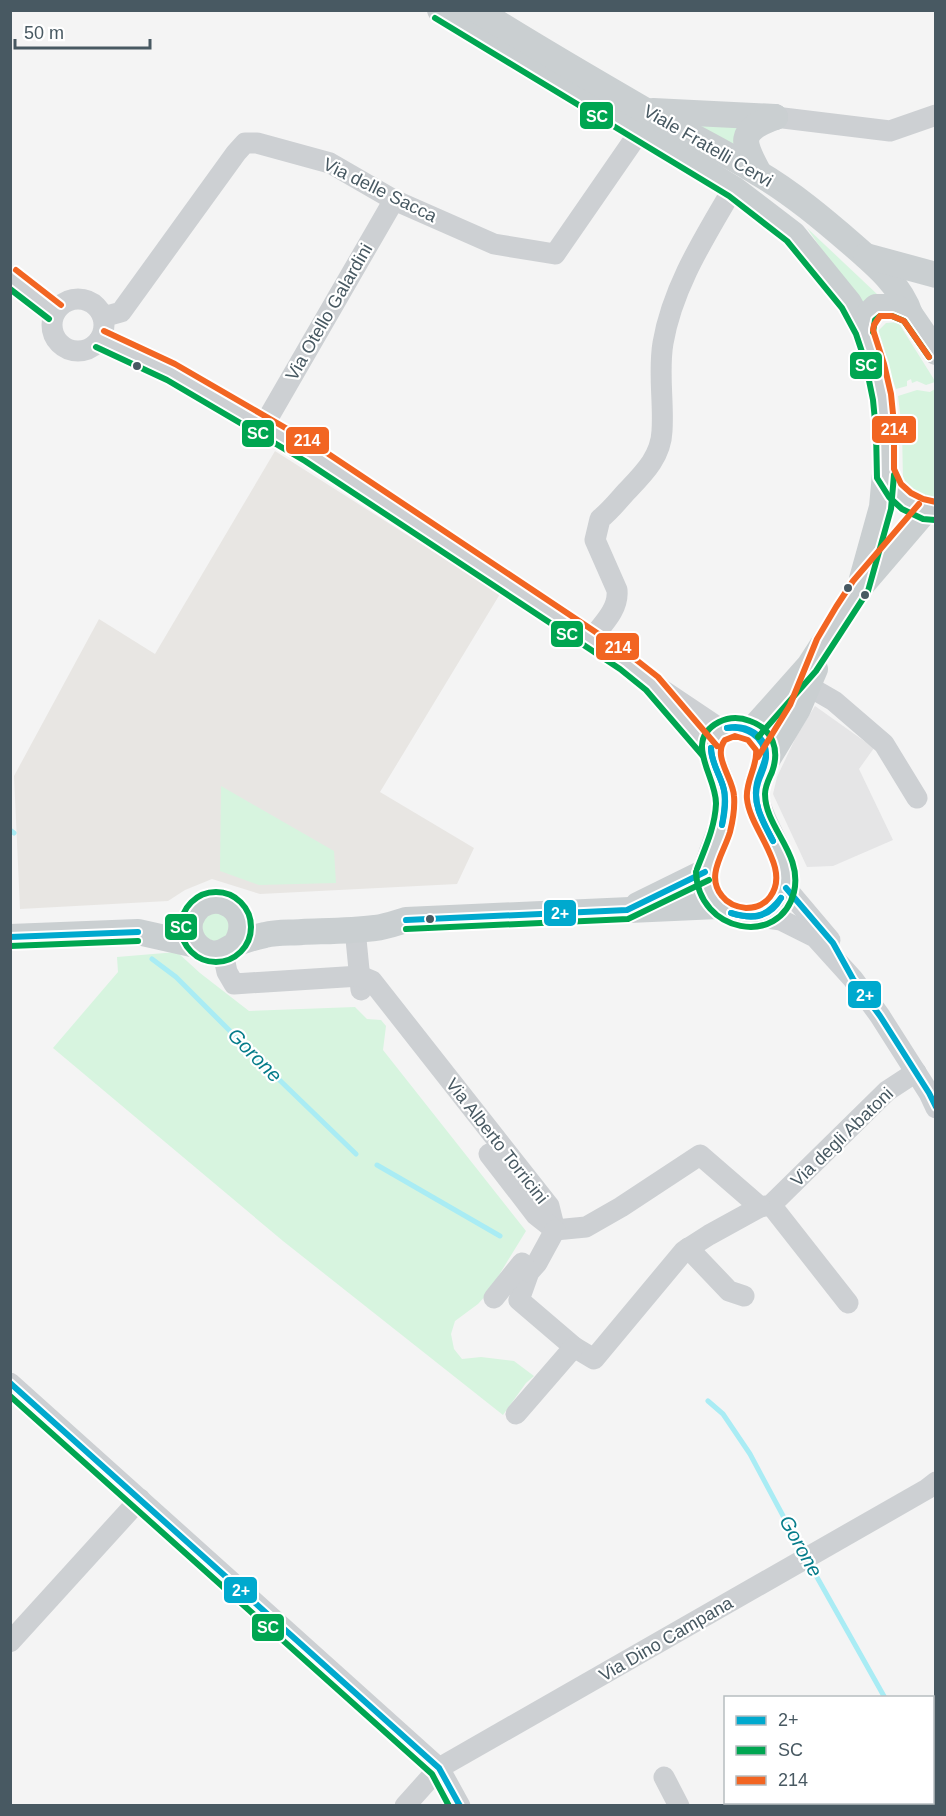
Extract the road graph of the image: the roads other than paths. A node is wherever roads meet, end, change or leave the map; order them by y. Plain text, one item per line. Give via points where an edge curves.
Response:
1 (440, 10) edge
2 (477, 10) edge
3 (498, 10) edge
4 (516, 35) junction
5 (936, 115) edge
6 (775, 117) junction
7 (644, 121) junction
8 (759, 173) junction
9 (734, 189) junction
10 (394, 200) junction
11 (865, 255) junction
12 (936, 276) edge
13 (10, 277) edge
14 (904, 301) junction
15 (55, 312) junction
16 (103, 317) junction
17 (864, 330) junction
18 (100, 339) junction
19 (936, 352) edge
20 (264, 425) junction
21 (885, 474) junction
22 (931, 511) edge
23 (860, 587) junction
24 (592, 638) junction
25 (825, 643) junction
26 (808, 686) junction
27 (751, 731) junction
28 (716, 741) junction
29 (766, 762) junction
30 (917, 798) dead end
31 (705, 872) junction
32 (786, 888) junction
33 (718, 906) junction
34 (627, 910) junction
35 (759, 917) junction
36 (355, 929) junction
37 (10, 938) edge
38 (196, 945) junction
39 (229, 949) junction
40 (360, 976) junction
41 (853, 979) junction
42 (916, 1072) junction
43 (936, 1108) edge
44 (505, 1173) junction
45 (766, 1206) junction
46 (526, 1216) dead end
47 (555, 1230) junction
48 (688, 1248) junction
49 (529, 1272) junction
50 (744, 1296) dead end
51 (494, 1298) dead end
52 (848, 1303) dead end
53 (574, 1347) junction
54 (10, 1383) edge
55 (516, 1414) dead end
56 (936, 1482) edge
57 (140, 1499) junction
58 (10, 1642) edge
59 (439, 1768) junction
60 (664, 1777) dead end
61 (405, 1806) edge
62 (460, 1806) edge
63 (679, 1806) edge

1 - 7 main road, Viale Fratelli Cervi
2 - 4 main road, Viale Fratelli Cervi
3 - 4 street
4 - 7 main road, Viale Fratelli Cervi
5 - 6 street via 890,131
6 - 7 main road
6 - 8 main road via 758,123 747,135 746,148
7 - 8 main road, Viale Fratelli Cervi
7 - 9 main road, Viale Fratelli Cervi
7 - 10 street, Via delle Sacca via 555,254 494,244
8 - 11 main road, Viale Fratelli Cervi
9 - 17 main road, Viale Fratelli Cervi via 793,234 849,303
9 - 24 street via 691,260 672,307 663,344 659,450 650,466 597,527 595,540 618,598
10 - 16 street, Via delle Sacca via 330,163 245,143 121,312
10 - 20 street, Via Otello Galardini
11 - 12 main road
11 - 14 main road, Viale Fratelli Cervi
12 - 14 main road via 912,275
13 - 15 street
14 - 17 main road via 876,307 867,316
14 - 19 main road, Viale Fratelli Cervi
15 - 16 street via 66,302 81,299 94,305
15 - 18 street via 51,326 61,346 82,351
16 - 18 street
17 - 21 main road, Viale Fratelli Cervi via 882,399
18 - 20 street via 171,372
20 - 24 street
21 - 22 main road via 906,502
21 - 23 main road, Viale Fratelli Cervi via 882,507
22 - 23 main road
23 - 25 main road
24 - 28 street via 652,682
25 - 26 main road
25 - 27 main road
26 - 29 main road
26 - 30 street via 834,701 884,744
27 - 28 main road via 735,727
27 - 29 main road via 766,747
28 - 31 main road via 725,811
29 - 32 main road via 755,793 761,817 784,863
31 - 33 main road via 707,892
31 - 34 main road
32 - 35 main road via 775,907
32 - 41 street via 833,943
33 - 34 main road
33 - 35 main road via 733,914
34 - 36 main road via 406,920
35 - 41 street via 781,920 815,937
36 - 39 main road via 266,934
36 - 40 street, Via Alberto Torricini
37 - 38 main road via 138,932
38 - 39 main road via 208,952
38 - 39 main road via 190,921 197,908 213,901 228,903 242,921 240,938
39 - 40 street via 227,972 234,984
40 - 44 street, Via Alberto Torricini via 361,990
40 - 47 street, Via Alberto Torricini via 372,981 549,1206
41 - 42 street
42 - 43 street
42 - 45 street, Via degli Abatoni via 887,1091
44 - 46 street via 497,1180
44 - 47 street, Via Alberto Torricini via 536,1215
45 - 47 street via 700,1155 586,1227
45 - 48 street, Via degli Abatoni
45 - 52 street
47 - 49 street, Via degli Abatoni
48 - 50 street via 729,1291
48 - 53 street, Via degli Abatoni via 594,1359
49 - 51 street via 522,1263
49 - 53 street, Via degli Abatoni via 519,1300
53 - 55 street
54 - 57 street
56 - 59 street, Via Dino Campana
57 - 58 street
57 - 59 street
59 - 61 street, Via Dino Campana
59 - 62 street
60 - 63 street

